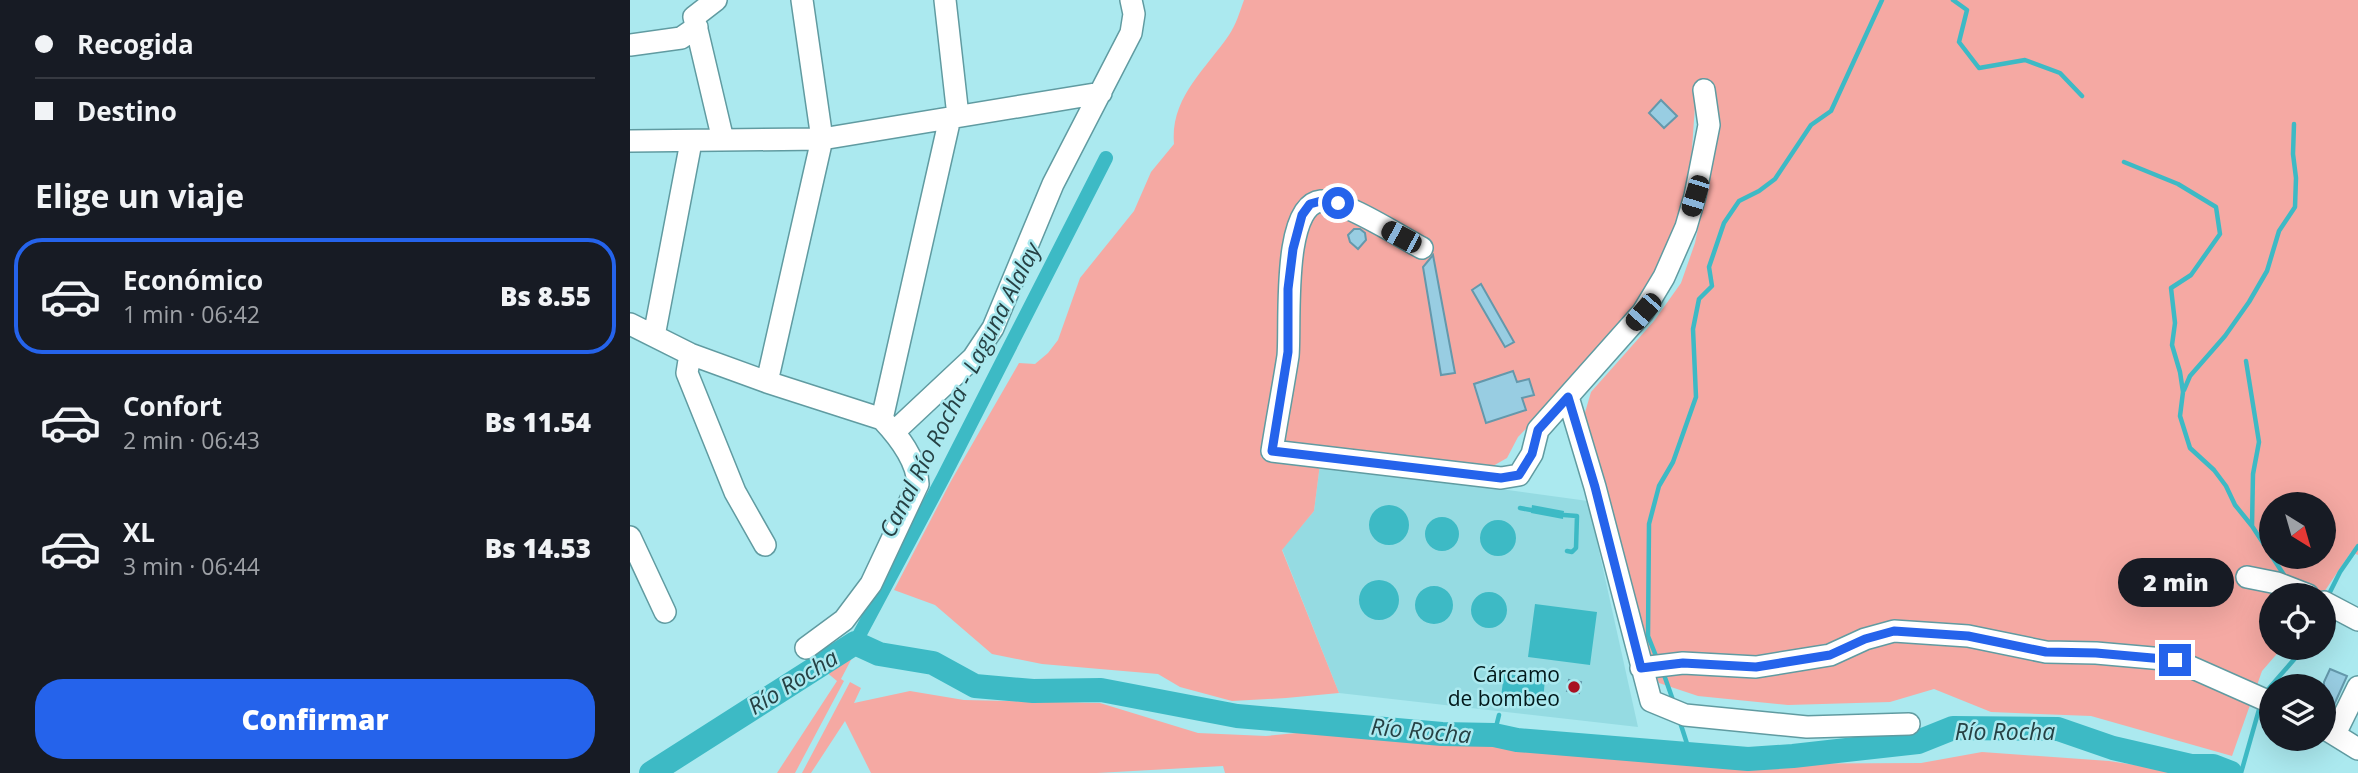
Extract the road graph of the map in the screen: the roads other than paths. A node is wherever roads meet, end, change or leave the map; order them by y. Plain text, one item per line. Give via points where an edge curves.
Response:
1 (716, 0) edge
2 (802, 0) edge
3 (945, 0) edge
4 (1132, 0) edge
5 (696, 27) junction
6 (630, 46) edge
7 (1704, 90) dead end
8 (1101, 93) junction
9 (954, 117) junction
10 (822, 139) junction
11 (723, 140) junction
12 (630, 141) edge
13 (691, 142) junction
14 (1422, 248) dead end
15 (630, 324) edge
16 (654, 336) junction
17 (690, 354) junction
18 (766, 382) junction
19 (1568, 397) junction
20 (888, 425) junction
21 (630, 537) edge
22 (765, 545) dead end
23 (2247, 577) dead end
24 (2277, 583) edge
25 (2336, 608) edge
26 (665, 612) dead end
27 (2358, 620) edge
28 (806, 648) dead end
29 (1641, 668) junction
30 (2358, 687) edge
31 (2259, 698) edge
32 (2336, 722) edge
33 (1909, 724) dead end
34 (2336, 735) edge
35 (2358, 749) edge

1 - 5 street via 694,17
2 - 10 street
3 - 9 street
4 - 8 street via 1131,33
5 - 6 street via 681,38
5 - 11 street
7 - 19 street via 1709,125 1695,196 1664,277 1643,312
8 - 9 street
8 - 20 street via 1054,184 993,328 973,358
9 - 10 street
9 - 20 street
10 - 11 street
10 - 18 street
11 - 13 street
12 - 13 street
13 - 16 street
14 - 19 street via 1338,203 1310,204 1302,215 1293,249 1288,352 1272,451 1501,478 1519,475 1532,454 1538,430
15 - 16 street
16 - 17 street
17 - 18 street
17 - 22 street via 687,373 735,492
18 - 20 street
19 - 29 street
20 - 28 street via 912,460 918,484 870,584 844,620
21 - 26 street
23 - 24 street
25 - 27 street
29 - 31 street via 1683,663 1756,667 1830,655 1894,631 1968,636 2046,652 2175,660
29 - 33 street via 1651,701 1685,715 1807,727
30 - 32 street
34 - 35 street

